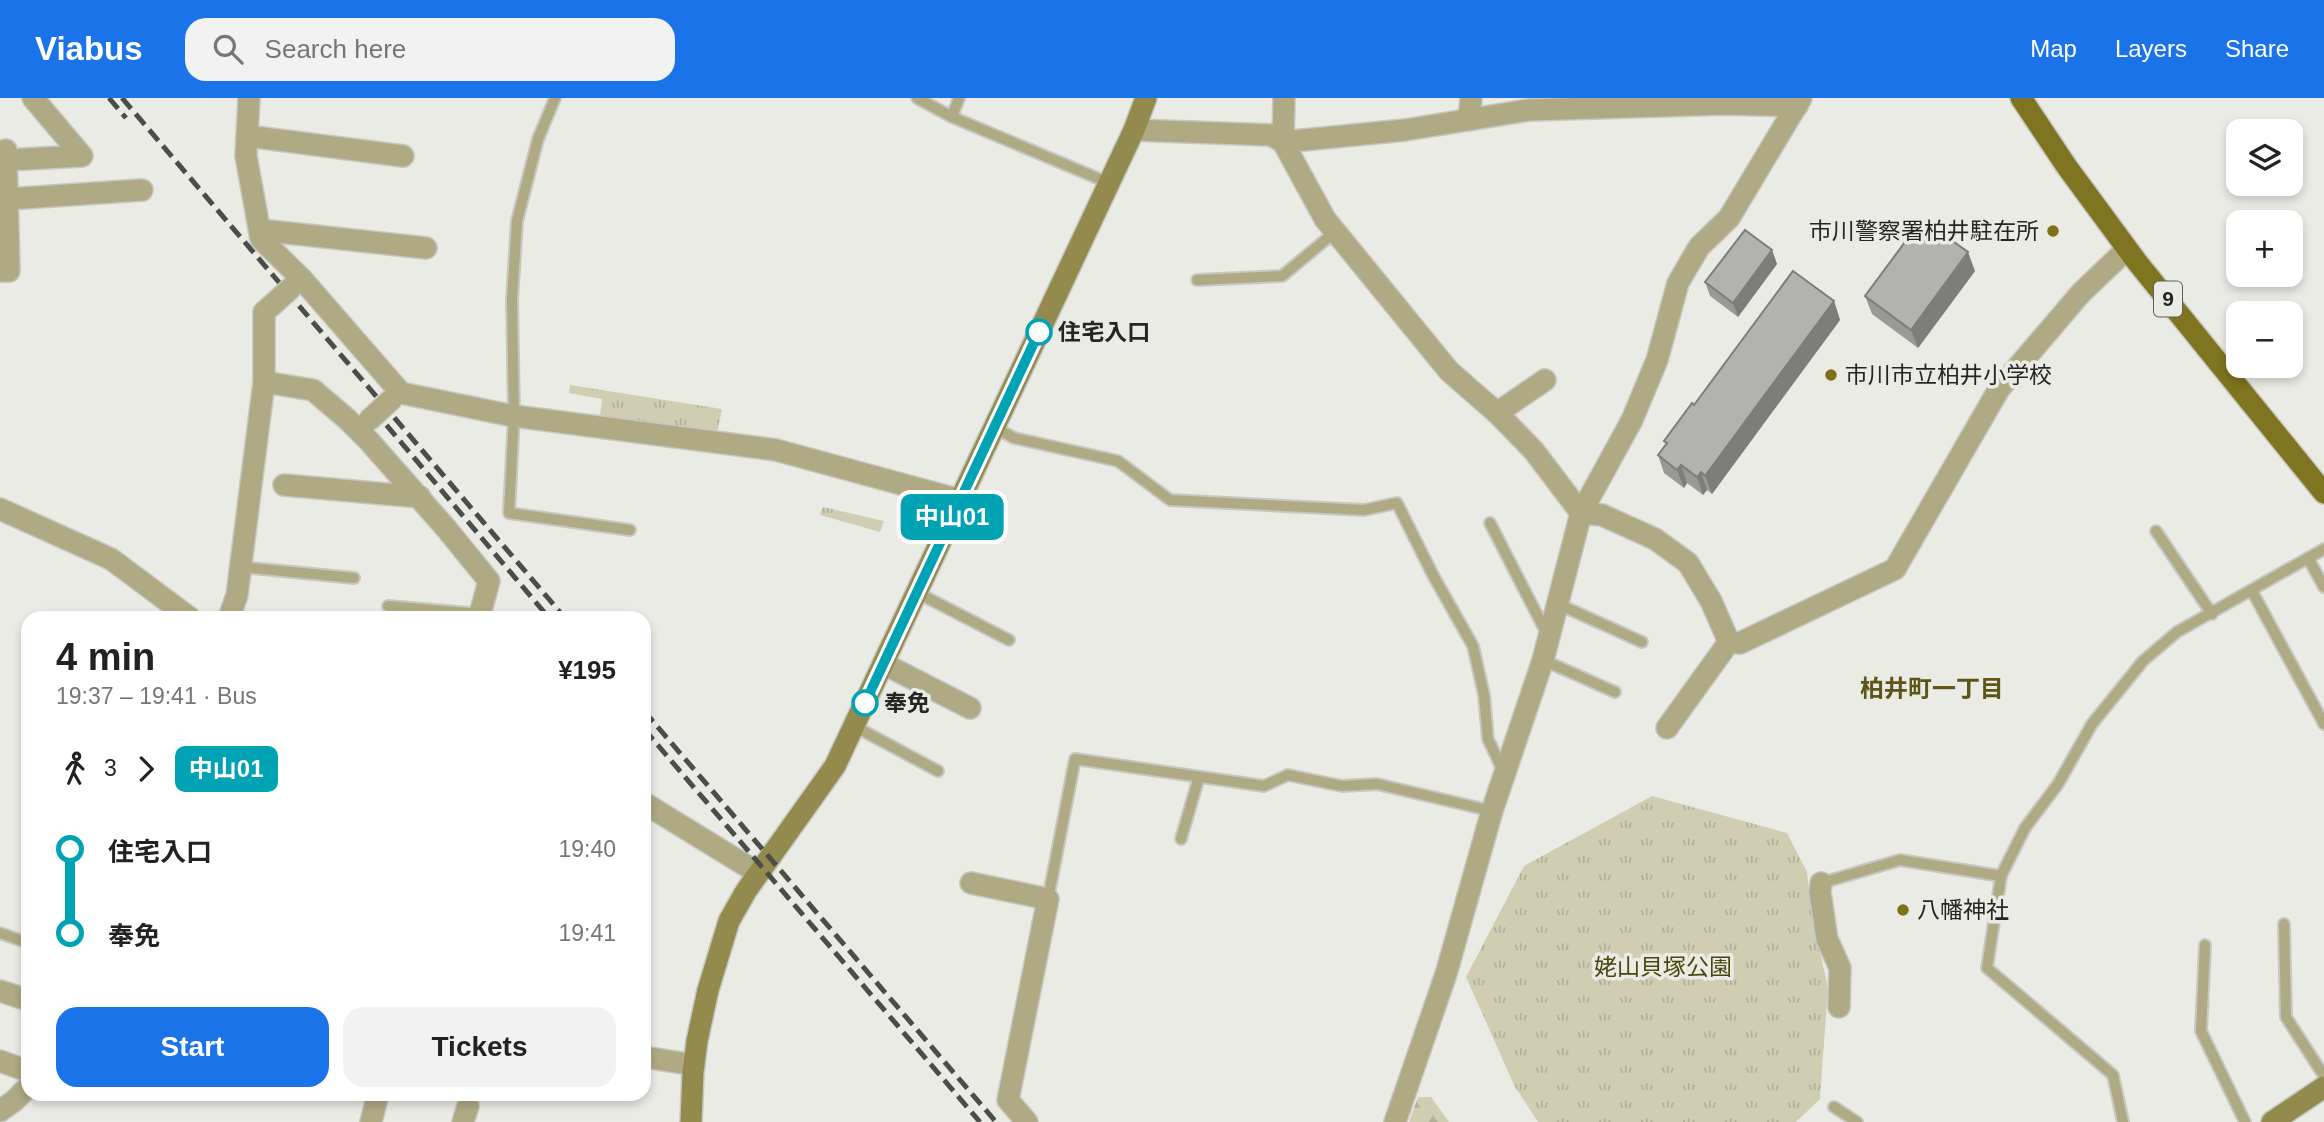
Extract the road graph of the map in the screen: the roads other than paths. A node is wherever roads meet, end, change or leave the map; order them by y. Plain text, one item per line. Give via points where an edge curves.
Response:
1 (33, 98) edge
2 (250, 98) edge
3 (555, 98) edge
4 (917, 98) edge
5 (959, 98) edge
6 (1146, 98) edge
7 (1284, 98) edge
8 (1471, 98) edge
9 (2022, 99) edge
10 (1799, 102) edge
11 (1530, 104) edge
12 (952, 117) junction
13 (1469, 120) junction
14 (1134, 130) junction
15 (247, 136) junction
16 (1283, 142) junction
17 (402, 156) dead end
18 (1109, 183) junction
19 (142, 190) dead end
20 (8, 200) junction
21 (260, 230) junction
22 (1335, 232) junction
23 (426, 248) dead end
24 (2127, 249) junction
25 (0, 271) edge
26 (1197, 280) dead end
27 (296, 283) junction
28 (1545, 380) dead end
29 (264, 382) junction
30 (397, 395) junction
31 (1497, 412) junction
32 (514, 416) junction
33 (363, 425) junction
34 (994, 427) junction
35 (284, 485) dead end
36 (2324, 493) edge
37 (419, 497) junction
38 (960, 500) junction
39 (0, 509) edge
40 (1581, 513) junction
41 (1490, 523) dead end
42 (630, 530) dead end
43 (2156, 531) dead end
44 (2324, 549) edge
45 (2308, 558) junction
46 (241, 566) junction
47 (354, 578) dead end
48 (2324, 587) edge
49 (2252, 591) junction
50 (916, 592) junction
51 (1558, 604) junction
52 (388, 606) dead end
53 (181, 611) edge
54 (231, 611) edge
55 (434, 611) edge
56 (480, 611) edge
57 (2212, 614) junction
58 (1549, 638) junction
59 (1009, 640) dead end
60 (1642, 642) dead end
61 (1729, 642) junction
62 (1543, 660) junction
63 (884, 664) junction
64 (1615, 692) dead end
65 (970, 708) dead end
66 (2324, 724) edge
67 (854, 726) junction
68 (1667, 728) dead end
69 (938, 771) dead end
70 (1505, 774) junction
71 (1199, 776) junction
72 (651, 807) edge
73 (1492, 811) junction
74 (1181, 839) dead end
75 (758, 873) junction
76 (2001, 876) junction
77 (971, 883) dead end
78 (1821, 883) joint
79 (1048, 899) junction
80 (2284, 924) dead end
81 (0, 933) edge
82 (21, 940) edge
83 (2205, 945) dead end
84 (0, 990) edge
85 (21, 998) edge
86 (1839, 1007) dead end
87 (651, 1058) edge
88 (0, 1061) edge
89 (694, 1065) junction
90 (21, 1068) edge
91 (2324, 1076) edge
92 (2324, 1087) edge
93 (21, 1094) edge
94 (376, 1101) edge
95 (1834, 1107) dead end
96 (0, 1111) edge
97 (371, 1122) edge
98 (691, 1122) edge
99 (1027, 1122) edge
100 (1395, 1122) edge
101 (1857, 1122) edge
102 (2123, 1122) edge
103 (2245, 1122) edge
104 (2272, 1122) edge

1 - 20 street via 82,156 7,155
2 - 15 street
3 - 32 lane via 538,139 517,221 512,300
4 - 12 lane
5 - 12 lane
6 - 14 street
7 - 16 street
8 - 13 street
9 - 24 main road, 9
10 - 11 street
10 - 40 street via 1730,218 1699,247 1678,283 1657,360 1632,421
11 - 13 street
12 - 18 lane
13 - 16 street
14 - 16 street via 1271,135
14 - 18 street
15 - 17 street
15 - 21 street via 246,156
16 - 22 street
18 - 34 street
19 - 20 street
20 - 25 street via 9,271
21 - 23 street
21 - 27 street via 261,239
22 - 26 lane via 1282,276
22 - 31 street via 1449,371
24 - 36 main road, 9
24 - 61 street via 2081,293 1999,389 1895,569 1740,643
27 - 29 street, bridge via 264,312
27 - 30 street
28 - 31 street
29 - 33 street via 313,390
29 - 46 street
30 - 32 street
30 - 33 street, bridge
31 - 40 street via 1534,451
32 - 38 street via 776,450
32 - 42 lane via 509,513
33 - 37 street
34 - 38 street
34 - 70 lane via 1014,438 1118,461 1170,500 1364,510 1397,503 1473,646 1488,739
35 - 37 street
37 - 56 street via 489,581
38 - 50 street
39 - 53 street via 111,559
40 - 51 street
40 - 61 street via 1602,515 1655,539 1688,563
41 - 58 lane
43 - 57 lane
44 - 45 lane
45 - 48 lane
45 - 49 lane
46 - 47 lane
46 - 54 street
49 - 57 lane
49 - 66 lane
50 - 59 lane
50 - 63 street
51 - 58 street
51 - 60 lane
52 - 55 lane
57 - 76 lane via 2177,632 2143,661 2100,714 2025,828
58 - 62 street
61 - 68 street
62 - 64 lane
62 - 70 street
63 - 65 street
63 - 67 street
67 - 69 lane
67 - 75 street via 835,766
70 - 73 street
71 - 73 lane via 1264,786 1288,775 1342,786 1377,784
71 - 74 lane
71 - 79 lane via 1075,759
72 - 75 street
73 - 100 street via 1446,974
75 - 89 street via 729,920 708,990
76 - 78 lane via 1900,860
76 - 102 lane via 1987,968 2113,1075
77 - 79 street
78 - 86 street via 1826,939 1840,968
79 - 99 street via 1008,1100
80 - 91 lane via 2286,1017
81 - 82 lane
83 - 103 lane via 2200,1031
84 - 85 street
87 - 89 street
88 - 90 street
89 - 98 street
92 - 104 street
93 - 96 street
94 - 97 street
95 - 101 lane

